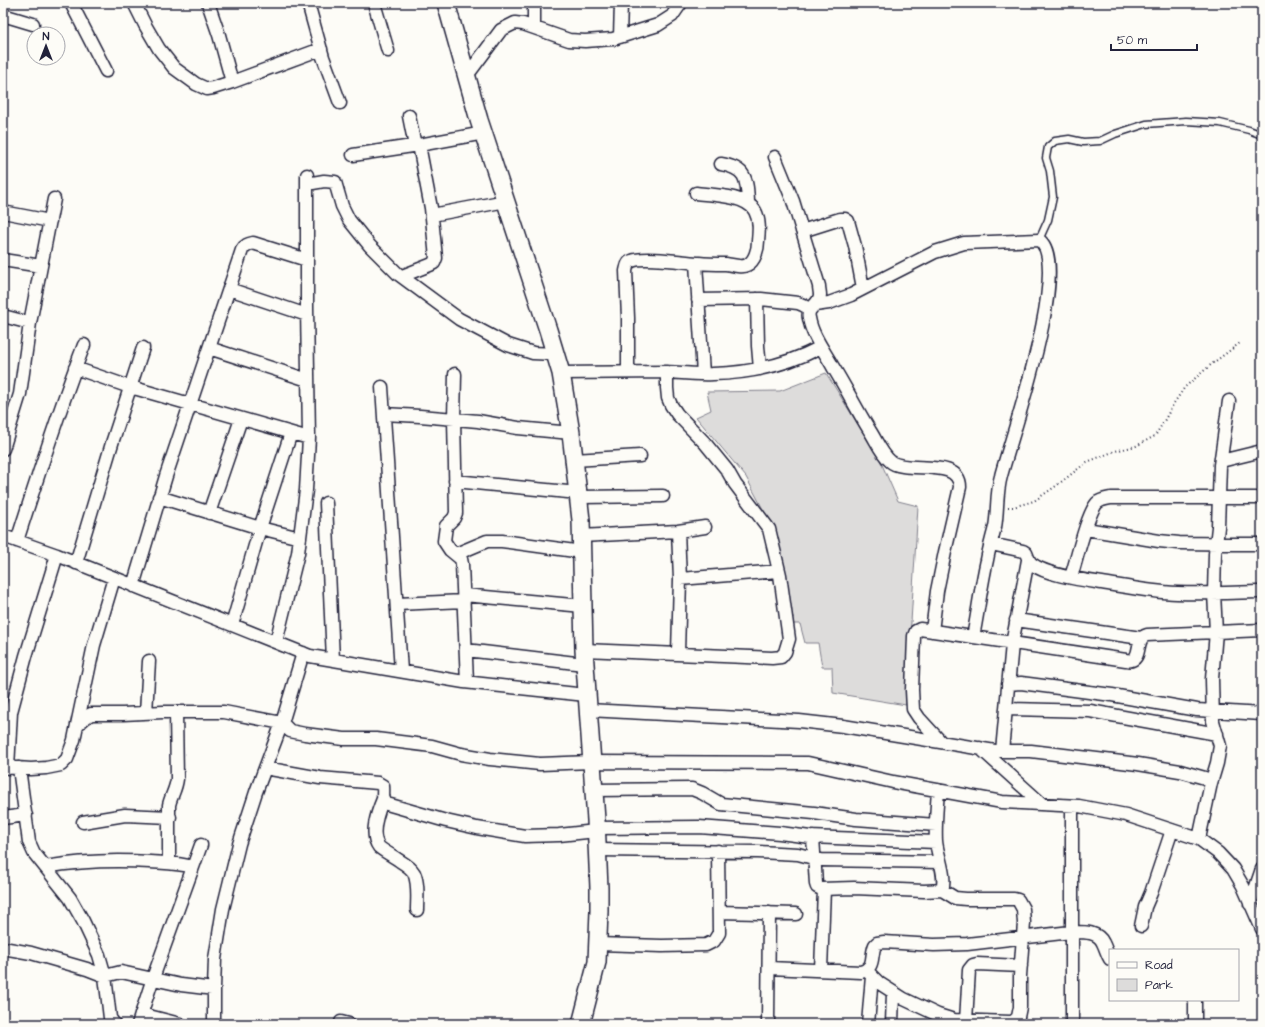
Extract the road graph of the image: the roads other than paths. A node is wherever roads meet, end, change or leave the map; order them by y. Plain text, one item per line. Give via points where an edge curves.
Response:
1 (72, 3) edge
2 (134, 3) edge
3 (208, 3) edge
4 (308, 3) edge
5 (374, 3) edge
6 (446, 3) edge
7 (534, 3) edge
8 (621, 3) edge
9 (681, 3) edge
10 (3, 15) edge
11 (33, 24) dead end
12 (534, 27) junction
13 (620, 37) junction
14 (320, 49) junction
15 (388, 51) dead end
16 (106, 70) dead end
17 (466, 77) junction
18 (232, 82) junction
19 (340, 103) dead end
20 (410, 116) dead end
21 (484, 134) junction
22 (1262, 135) edge
23 (417, 146) junction
24 (353, 155) dead end
25 (775, 157) dead end
26 (720, 164) dead end
27 (696, 193) dead end
28 (54, 199) dead end
29 (506, 201) junction
30 (748, 202) junction
31 (3, 212) edge
32 (432, 215) junction
33 (50, 221) junction
34 (802, 231) junction
35 (1039, 240) junction
36 (3, 260) edge
37 (307, 260) junction
38 (696, 263) junction
39 (41, 266) junction
40 (402, 276) junction
41 (863, 288) junction
42 (229, 289) junction
43 (757, 299) junction
44 (698, 300) junction
45 (812, 307) junction
46 (307, 315) junction
47 (3, 316) edge
48 (30, 324) junction
49 (84, 346) dead end
50 (821, 347) junction
51 (143, 348) dead end
52 (209, 348) junction
53 (555, 354) junction
54 (75, 368) junction
55 (760, 369) junction
56 (628, 372) junction
57 (667, 372) junction
58 (560, 373) junction
59 (455, 374) dead end
60 (703, 374) junction
61 (308, 380) junction
62 (130, 386) junction
63 (382, 387) dead end
64 (1229, 401) dead end
65 (189, 404) junction
66 (384, 414) junction
67 (241, 419) junction
68 (454, 419) junction
69 (291, 433) junction
70 (571, 433) junction
71 (309, 438) junction
72 (3, 450) edge
73 (1262, 451) edge
74 (640, 456) dead end
75 (574, 460) junction
76 (1221, 461) junction
77 (455, 481) junction
78 (578, 495) junction
79 (663, 496) dead end
80 (159, 497) junction
81 (1219, 498) junction
82 (1256, 498) dead end
83 (326, 503) dead end
84 (210, 513) junction
85 (260, 528) junction
86 (705, 528) dead end
87 (1086, 529) junction
88 (678, 531) junction
89 (3, 536) edge
90 (300, 538) junction
91 (18, 541) junction
92 (582, 544) junction
93 (990, 544) junction
94 (1216, 544) junction
95 (1262, 544) edge
96 (456, 554) junction
97 (57, 555) junction
98 (1028, 560) junction
99 (76, 563) junction
100 (779, 571) junction
101 (1071, 577) junction
102 (114, 578) junction
103 (680, 579) junction
104 (134, 586) junction
105 (1260, 592) dead end
106 (1214, 593) junction
107 (464, 598) junction
108 (397, 604) junction
109 (583, 606) junction
110 (1016, 620) junction
111 (232, 625) junction
112 (1262, 630) edge
113 (932, 631) junction
114 (1216, 632) junction
115 (973, 638) junction
116 (1141, 638) junction
117 (276, 642) junction
118 (1012, 644) junction
119 (466, 650) junction
120 (303, 653) junction
121 (678, 653) junction
122 (584, 657) junction
123 (333, 660) junction
124 (149, 661) dead end
125 (401, 671) junction
126 (467, 682) junction
127 (1008, 684) junction
128 (587, 703) junction
129 (1006, 709) junction
130 (176, 712) junction
131 (1213, 712) junction
132 (146, 713) junction
133 (1262, 714) edge
134 (282, 723) junction
135 (77, 725) junction
136 (1217, 734) junction
137 (941, 742) junction
138 (980, 748) junction
139 (1002, 751) junction
140 (591, 762) junction
141 (10, 768) edge
142 (265, 768) junction
143 (1211, 782) junction
144 (593, 790) junction
145 (938, 790) junction
146 (383, 799) junction
147 (1042, 804) junction
148 (1072, 806) junction
149 (26, 815) junction
150 (170, 817) junction
151 (3, 818) edge
152 (83, 822) dead end
153 (936, 825) junction
154 (596, 829) junction
155 (1172, 830) junction
156 (813, 837) junction
157 (1199, 839) junction
158 (936, 842) junction
159 (201, 845) dead end
160 (597, 850) junction
161 (718, 851) junction
162 (815, 859) junction
163 (940, 862) junction
164 (170, 863) junction
165 (45, 867) junction
166 (193, 867) junction
167 (1262, 869) edge
168 (824, 888) junction
169 (942, 890) junction
170 (1250, 904) junction
171 (417, 910) dead end
172 (719, 912) junction
173 (769, 913) junction
174 (796, 914) dead end
175 (1141, 926) dead end
176 (1262, 929) edge
177 (1071, 932) junction
178 (1023, 938) junction
179 (598, 944) junction
180 (3, 948) edge
181 (1109, 957) edge
182 (1021, 966) junction
183 (769, 968) junction
184 (821, 970) junction
185 (869, 973) junction
186 (105, 976) junction
187 (153, 978) junction
188 (214, 989) junction
189 (893, 992) junction
190 (1194, 1001) edge
191 (140, 1019) edge
192 (966, 1021) junction
193 (114, 1024) edge
194 (180, 1024) edge
195 (214, 1024) edge
196 (581, 1024) edge
197 (768, 1024) edge
198 (868, 1024) edge
199 (892, 1024) edge
200 (1072, 1024) edge
201 (1195, 1024) edge

1 - 16 street
2 - 18 street via 159,49 174,68 196,84 208,88
3 - 18 street
4 - 14 street
5 - 15 street
6 - 17 main road
7 - 12 street
8 - 13 street
9 - 13 street via 672,16 658,25
10 - 11 street
12 - 13 street via 569,40
12 - 17 street via 515,24 501,30
14 - 18 street
14 - 19 street
17 - 21 main road
20 - 23 street
21 - 23 street
21 - 29 main road
22 - 35 lane via 1220,123 1186,121 1146,124 1100,141 1055,141 1048,148 1046,158 1053,197 1048,220
23 - 24 street
23 - 32 street
25 - 34 street
26 - 30 street via 742,172
27 - 30 street
28 - 33 street
29 - 32 street
29 - 53 main road
30 - 38 street via 755,211 758,221 758,243 754,259 747,265 738,266
31 - 33 street
32 - 40 street via 436,258 434,263
33 - 39 street
34 - 41 street via 840,219 848,221
34 - 45 street via 819,286 820,295
35 - 41 street via 964,243 935,252
35 - 93 street via 1047,250 1049,260 1048,300 1028,384 1000,477 995,526
36 - 39 street
37 - 40 street via 307,179 335,182 349,220 370,246
37 - 42 street via 253,243 248,244 242,250
37 - 46 street
38 - 44 street
38 - 56 street via 644,259 632,260 628,264
39 - 48 street
40 - 53 street via 459,319 508,346 533,353
41 - 45 street via 851,295
42 - 46 street
42 - 52 street
43 - 44 street
43 - 45 street via 781,300
43 - 55 street
44 - 60 street
45 - 50 street via 808,314 810,323
46 - 61 street
47 - 48 street
48 - 72 street via 20,394
49 - 54 street
50 - 55 street via 776,366
50 - 113 street via 891,462 900,466 936,468 953,473 960,482 937,591
51 - 62 street
52 - 61 street
52 - 65 street
53 - 58 main road
54 - 62 street
54 - 91 street
55 - 60 street
56 - 57 street
56 - 58 street
57 - 60 street
57 - 100 street via 668,398 671,405 727,470 769,529
58 - 70 main road
59 - 68 street
61 - 71 street
62 - 65 street
62 - 99 street
63 - 66 street
64 - 76 street
65 - 67 street
65 - 80 street
66 - 68 street
66 - 108 street
67 - 69 street
67 - 84 street
68 - 70 street
68 - 77 street
69 - 71 street
69 - 85 street
70 - 75 main road
71 - 90 street
73 - 76 street
74 - 75 street
75 - 78 main road
76 - 81 street
77 - 78 street
77 - 96 street via 456,514 446,526 444,541
78 - 79 street
78 - 92 main road
80 - 84 street
80 - 104 street
81 - 82 street
81 - 87 street via 1111,498 1097,503
81 - 94 street
83 - 123 street
84 - 85 street
85 - 90 street
85 - 111 street
86 - 88 street
87 - 94 street via 1159,541
87 - 101 street
88 - 92 street
88 - 103 street
89 - 91 street
90 - 117 street
91 - 97 street
92 - 96 street via 488,541
92 - 109 main road
93 - 98 street via 1023,551
93 - 115 street
94 - 95 street
94 - 106 street
96 - 107 street via 461,559
97 - 99 street
97 - 141 street via 11,712
98 - 101 street via 1039,568
98 - 110 street
99 - 102 street
100 - 103 street
100 - 121 street via 789,639 781,657
101 - 106 street via 1148,591
102 - 104 street
102 - 135 street via 94,645
103 - 121 street
104 - 111 street
105 - 106 street
106 - 114 street
107 - 108 street
107 - 109 street
107 - 119 street
108 - 125 street
109 - 122 main road
110 - 116 street
110 - 118 street
111 - 117 street
112 - 114 street
113 - 115 street
113 - 137 street via 920,629 914,636 912,704 919,718
114 - 116 street via 1147,635
114 - 131 street via 1212,679
115 - 118 street
116 - 118 street via 1138,653 1132,660
117 - 120 street
118 - 127 street
119 - 122 street
119 - 126 street
120 - 123 street
120 - 134 street
121 - 122 street
122 - 128 main road
123 - 125 street
124 - 132 street
125 - 126 street
126 - 128 street
127 - 129 street
127 - 131 street via 1021,683 1112,695
128 - 137 street via 798,721
128 - 140 main road
129 - 136 street via 1090,711
129 - 139 street
130 - 132 street
130 - 134 street via 224,712
130 - 150 street via 177,779 171,799
131 - 133 street
131 - 136 street
132 - 135 street via 92,714
134 - 140 street via 290,731 305,734 432,746 490,759 540,764
134 - 142 street
135 - 141 street via 67,759 61,764 46,768
136 - 143 street via 1220,746
137 - 138 street
138 - 139 street
138 - 147 street
139 - 143 street via 1031,751 1138,764 1180,771
140 - 144 main road
140 - 145 street via 808,763
141 - 149 street
142 - 146 street via 313,777 378,782 383,786
142 - 188 street via 239,844 223,909 215,959
143 - 157 street
144 - 153 street via 692,789 721,804
144 - 154 main road
145 - 147 street via 1002,802
145 - 153 street
146 - 154 street via 391,806 446,821 525,836 559,835
146 - 171 street via 378,812 375,836 379,847 414,873 417,885
147 - 148 street
148 - 155 street via 1126,815
148 - 177 street
149 - 151 street
149 - 165 street via 29,842
150 - 152 street via 124,815
150 - 164 street
153 - 158 street
154 - 156 street via 699,827
154 - 160 main road
155 - 157 street
155 - 175 street via 1145,907
156 - 158 street
156 - 162 street
157 - 170 street via 1218,853 1232,869 1243,886
158 - 163 street
159 - 166 street
160 - 161 street
160 - 179 main road
161 - 162 street via 798,854
161 - 172 street
162 - 163 street
162 - 168 street via 817,887
163 - 169 street
164 - 165 street via 71,862
164 - 166 street
165 - 186 street via 70,898 83,921 99,955
166 - 187 street
167 - 170 street
168 - 169 street
168 - 184 street
169 - 178 street via 955,898 1018,900 1023,909
170 - 176 street
172 - 173 street
172 - 179 street via 719,934 714,941 706,945
173 - 174 street
173 - 183 street
177 - 178 street
177 - 181 street via 1085,932 1099,937
177 - 200 street
178 - 182 street
178 - 185 street via 967,944 877,943 873,949
179 - 196 main road via 597,962
180 - 186 street via 87,968
182 - 192 street via 1020,1007 1018,1017 1014,1021
182 - 192 street via 973,965 969,970
183 - 184 street
183 - 197 street
184 - 185 street
185 - 189 street
185 - 198 street
186 - 187 street via 120,972
186 - 193 street via 110,1018
187 - 188 street
187 - 191 street
188 - 195 street
189 - 192 street via 938,1015
189 - 199 street
190 - 201 street
191 - 194 street

